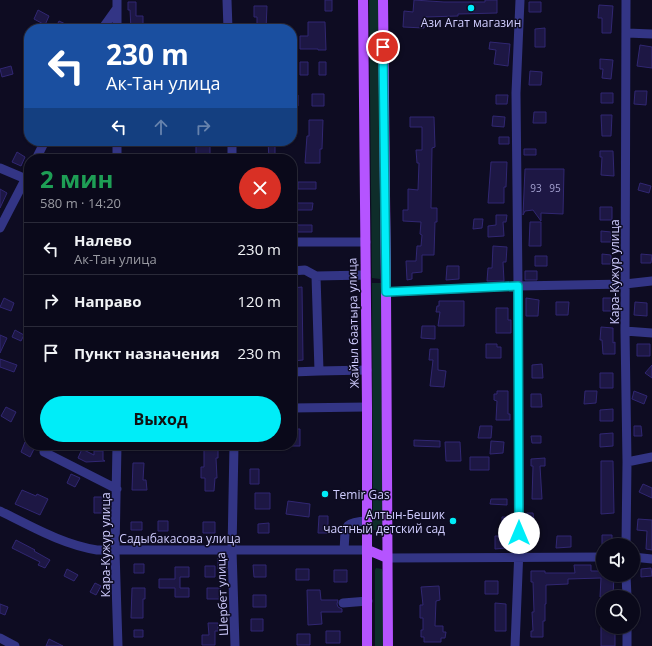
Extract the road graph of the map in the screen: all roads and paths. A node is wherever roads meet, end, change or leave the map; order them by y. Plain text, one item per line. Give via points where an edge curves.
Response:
1 (227, 0) edge
2 (363, 0) edge
3 (383, 0) edge
4 (520, 0) edge
5 (626, 0) edge
6 (117, 4) edge
7 (105, 24) edge
8 (117, 24) edge
9 (228, 24) edge
10 (627, 33) junction
11 (652, 34) edge
12 (0, 168) edge
13 (24, 175) edge
14 (24, 182) edge
15 (0, 228) edge
16 (297, 242) edge
17 (366, 242) junction
18 (297, 271) edge
19 (366, 275) junction
20 (316, 276) junction
21 (652, 281) edge
22 (626, 284) junction
23 (518, 286) junction
24 (386, 292) junction
25 (626, 331) junction
26 (652, 333) edge
27 (367, 370) junction
28 (319, 371) junction
29 (297, 372) edge
30 (368, 407) junction
31 (297, 408) edge
32 (117, 450) edge
33 (234, 450) edge
34 (44, 452) dead end
35 (652, 458) edge
36 (627, 462) junction
37 (117, 489) junction
38 (0, 511) edge
39 (368, 521) junction
40 (626, 538) edge
41 (232, 550) junction
42 (344, 550) junction
43 (368, 550) junction
44 (115, 551) junction
45 (596, 557) edge
46 (388, 558) junction
47 (518, 558) junction
48 (640, 558) edge
49 (652, 559) edge
50 (368, 601) junction
51 (342, 603) dead end
52 (627, 634) edge
53 (0, 638) edge
54 (15, 646) edge
55 (118, 646) edge
56 (235, 646) edge
57 (367, 646) edge
58 (388, 646) edge
59 (515, 646) edge
60 (628, 646) edge

1 - 9 street
2 - 17 main road, Жайыл баатыра улица
3 - 24 main road
4 - 23 street via 516,94
5 - 10 street, Кара-Кужур улица
6 - 7 street
6 - 8 street
10 - 11 street
10 - 22 street, Кара-Кужур улица
12 - 13 street
14 - 15 street
16 - 17 street
17 - 19 main road, Жайыл баатыра улица
18 - 20 street via 305,270
19 - 20 street
19 - 27 main road, Жайыл баатыра улица
20 - 28 street
21 - 22 street
22 - 23 street
22 - 25 street, Кара-Кужур улица
23 - 24 street
23 - 47 street
24 - 46 main road
25 - 26 street
25 - 36 street, Кара-Кужур улица
27 - 28 street
27 - 30 main road, Жайыл баатыра улица
28 - 29 street
30 - 31 street
30 - 39 main road, Жайыл баатыра улица
32 - 37 street, Кара-Кужур улица
33 - 41 street, Шербет улица
34 - 37 street
35 - 36 street
36 - 40 street, Кара-Кужур улица
37 - 44 street, Кара-Кужур улица
38 - 44 street, Садыбакасова улица via 76,546
39 - 42 street via 348,524
39 - 43 main road, Жайыл баатыра улица
41 - 42 street, Садыбакасова улица
41 - 44 street, Садыбакасова улица
41 - 56 street, Шербет улица
42 - 43 street, Садыбакасова улица
43 - 46 main road
43 - 50 main road, Жайыл баатыра улица
44 - 55 street, Кара-Кужур улица
45 - 47 street
46 - 47 street
46 - 58 main road
47 - 59 street
48 - 49 street
50 - 51 street
50 - 57 main road, Жайыл баатыра улица
52 - 60 street
53 - 54 street

